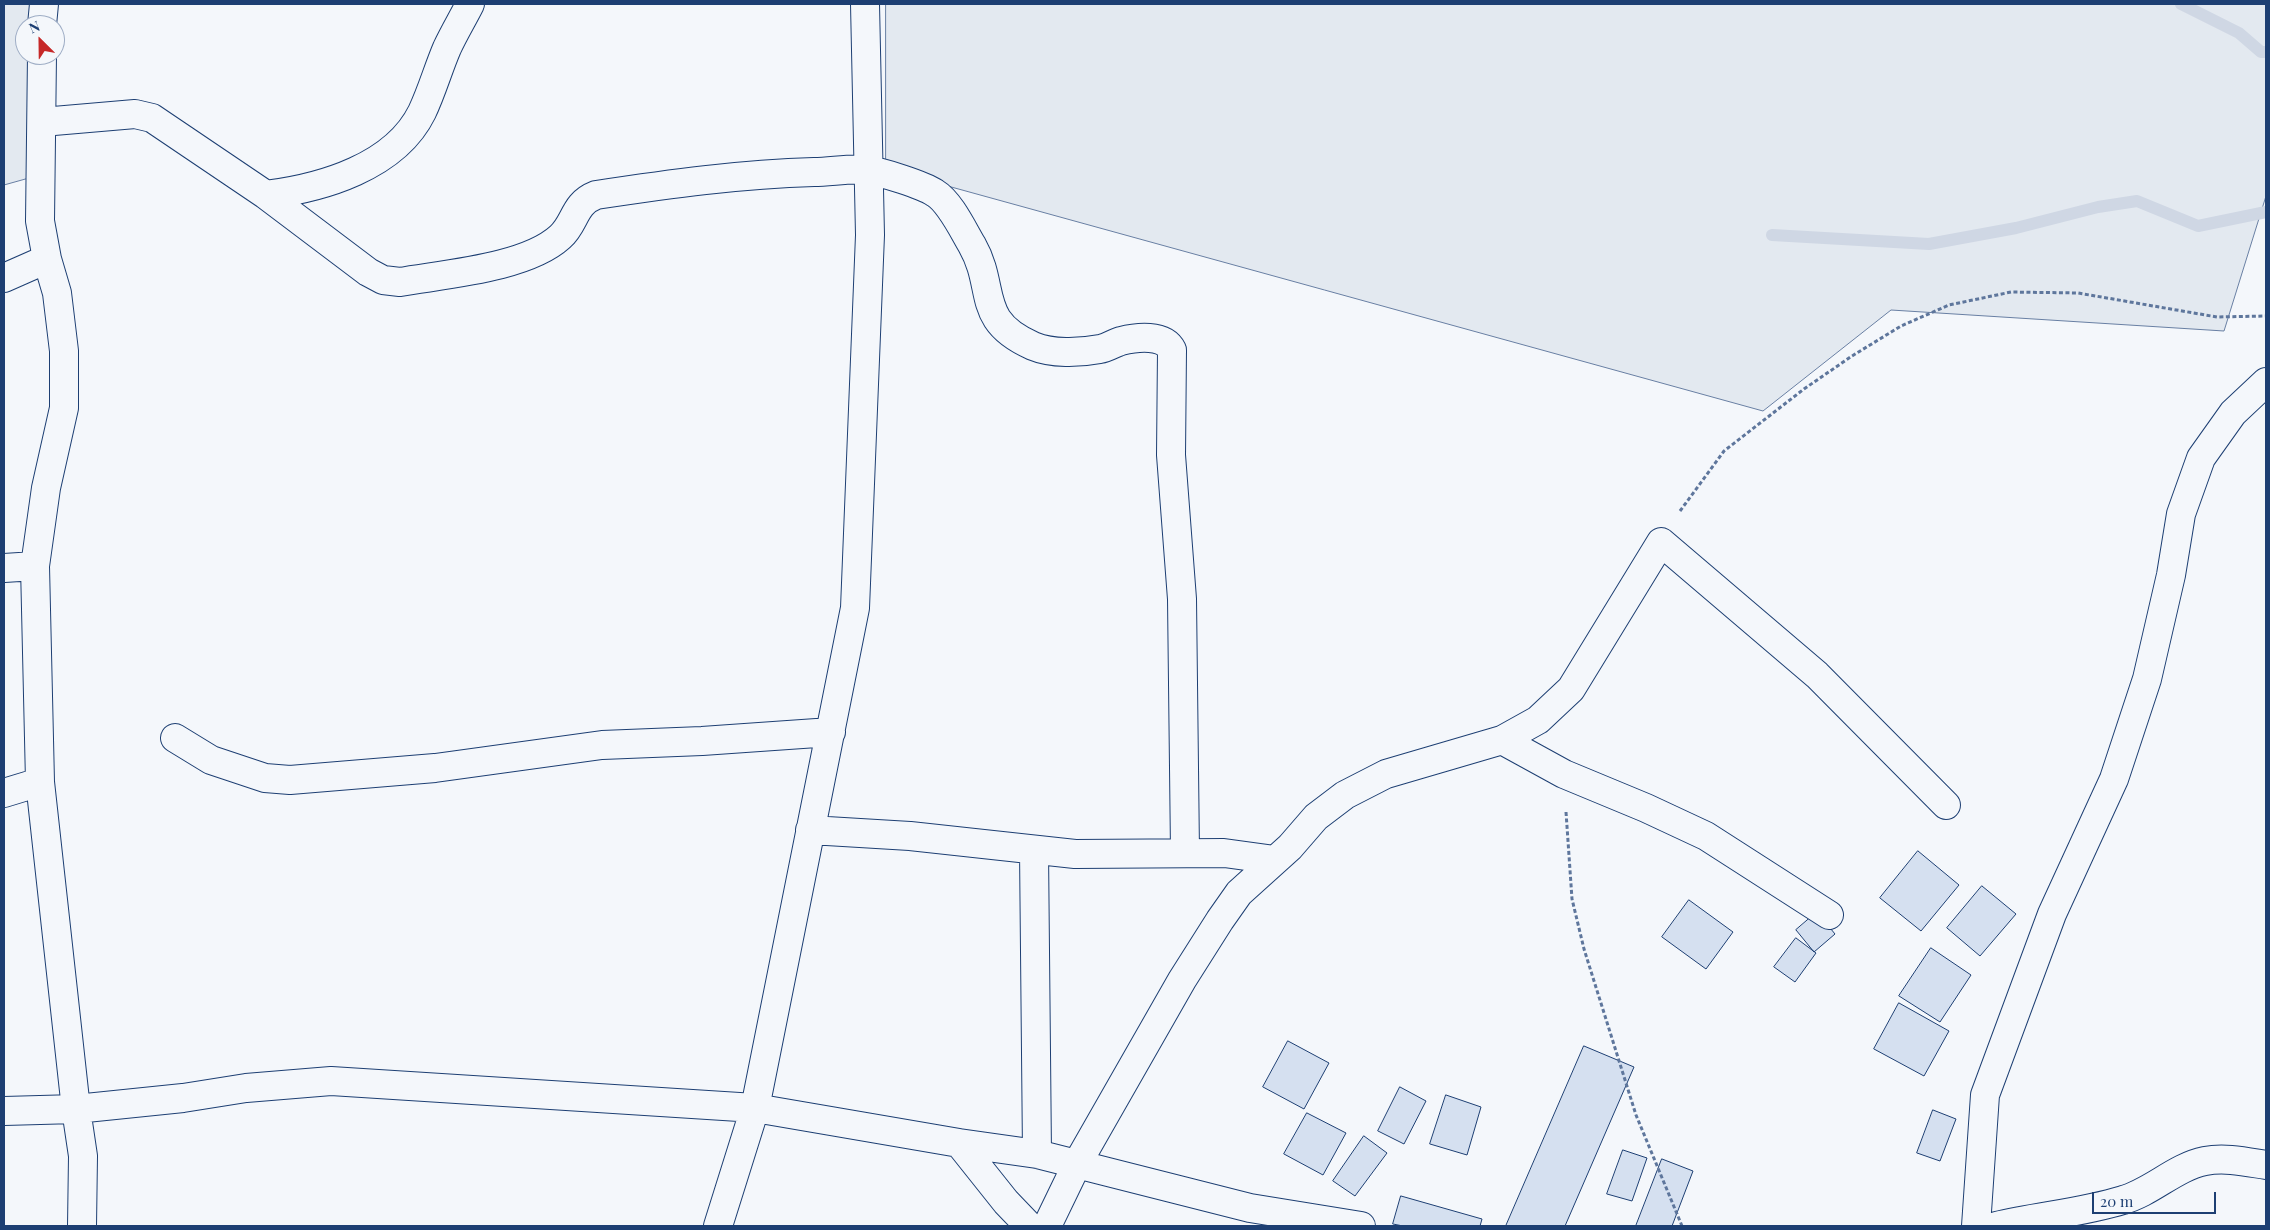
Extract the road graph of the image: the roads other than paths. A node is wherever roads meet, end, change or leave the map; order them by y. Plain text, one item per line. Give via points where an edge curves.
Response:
1 (470, 4) edge
2 (865, 4) edge
3 (42, 65) edge
4 (42, 122) junction
5 (867, 170) junction
6 (266, 195) junction
7 (48, 259) junction
8 (4, 278) edge
9 (2266, 382) edge
10 (35, 566) junction
11 (4, 568) edge
12 (831, 732) junction
13 (175, 738) dead end
14 (1502, 740) junction
15 (40, 782) junction
16 (4, 793) edge
17 (1946, 805) dead end
18 (810, 830) junction
19 (1034, 850) junction
20 (1185, 852) junction
21 (1275, 860) junction
22 (1829, 915) dead end
23 (755, 1108) junction
24 (76, 1109) junction
25 (4, 1111) edge
26 (959, 1143) junction
27 (1037, 1154) junction
28 (1077, 1164) junction
29 (2266, 1165) edge
30 (82, 1226) edge
31 (718, 1226) edge
32 (1029, 1226) edge
33 (1047, 1226) edge
34 (1361, 1226) edge
35 (1976, 1226) edge
36 (1996, 1226) edge

1 - 6 street via 448,46 421,113 385,155 345,176 299,191
2 - 5 street
3 - 4 street
4 - 6 street via 135,114 152,118
4 - 7 street via 40,221
5 - 6 street via 755,174 596,194 581,203 561,236 538,251 506,263 400,282 383,280 368,272
5 - 12 street via 870,235 855,608
5 - 20 street via 936,193 958,220 982,262 986,295 994,316 1010,334 1034,347 1064,352 1100,349 1121,341 1141,339 1162,339 1169,343 1172,350 1171,455 1182,599
7 - 8 street
7 - 10 street via 57,293 64,351 64,408 46,488
9 - 35 street via 2233,413 2201,458 2181,514 2171,575 2147,679 2114,779 2052,914 1985,1094
10 - 11 street
10 - 15 street
12 - 13 street via 702,742 602,745 435,768 290,780 265,778 211,760
12 - 18 street
14 - 17 street via 1538,720 1571,690 1661,542 1817,675
14 - 21 street via 1386,774 1345,795 1316,817
14 - 22 street via 1564,774 1706,836
15 - 16 street
15 - 24 street
18 - 19 street via 910,836
18 - 23 street
19 - 20 street via 1075,854
19 - 27 street
20 - 21 street
21 - 28 street via 1239,894 1220,920
23 - 24 street via 331,1081
23 - 26 street
23 - 31 street
24 - 25 street
24 - 30 street via 83,1156
26 - 27 street
26 - 32 street
27 - 28 street
28 - 33 street
28 - 34 street via 1250,1208
29 - 36 street via 2206,1161 2129,1199

